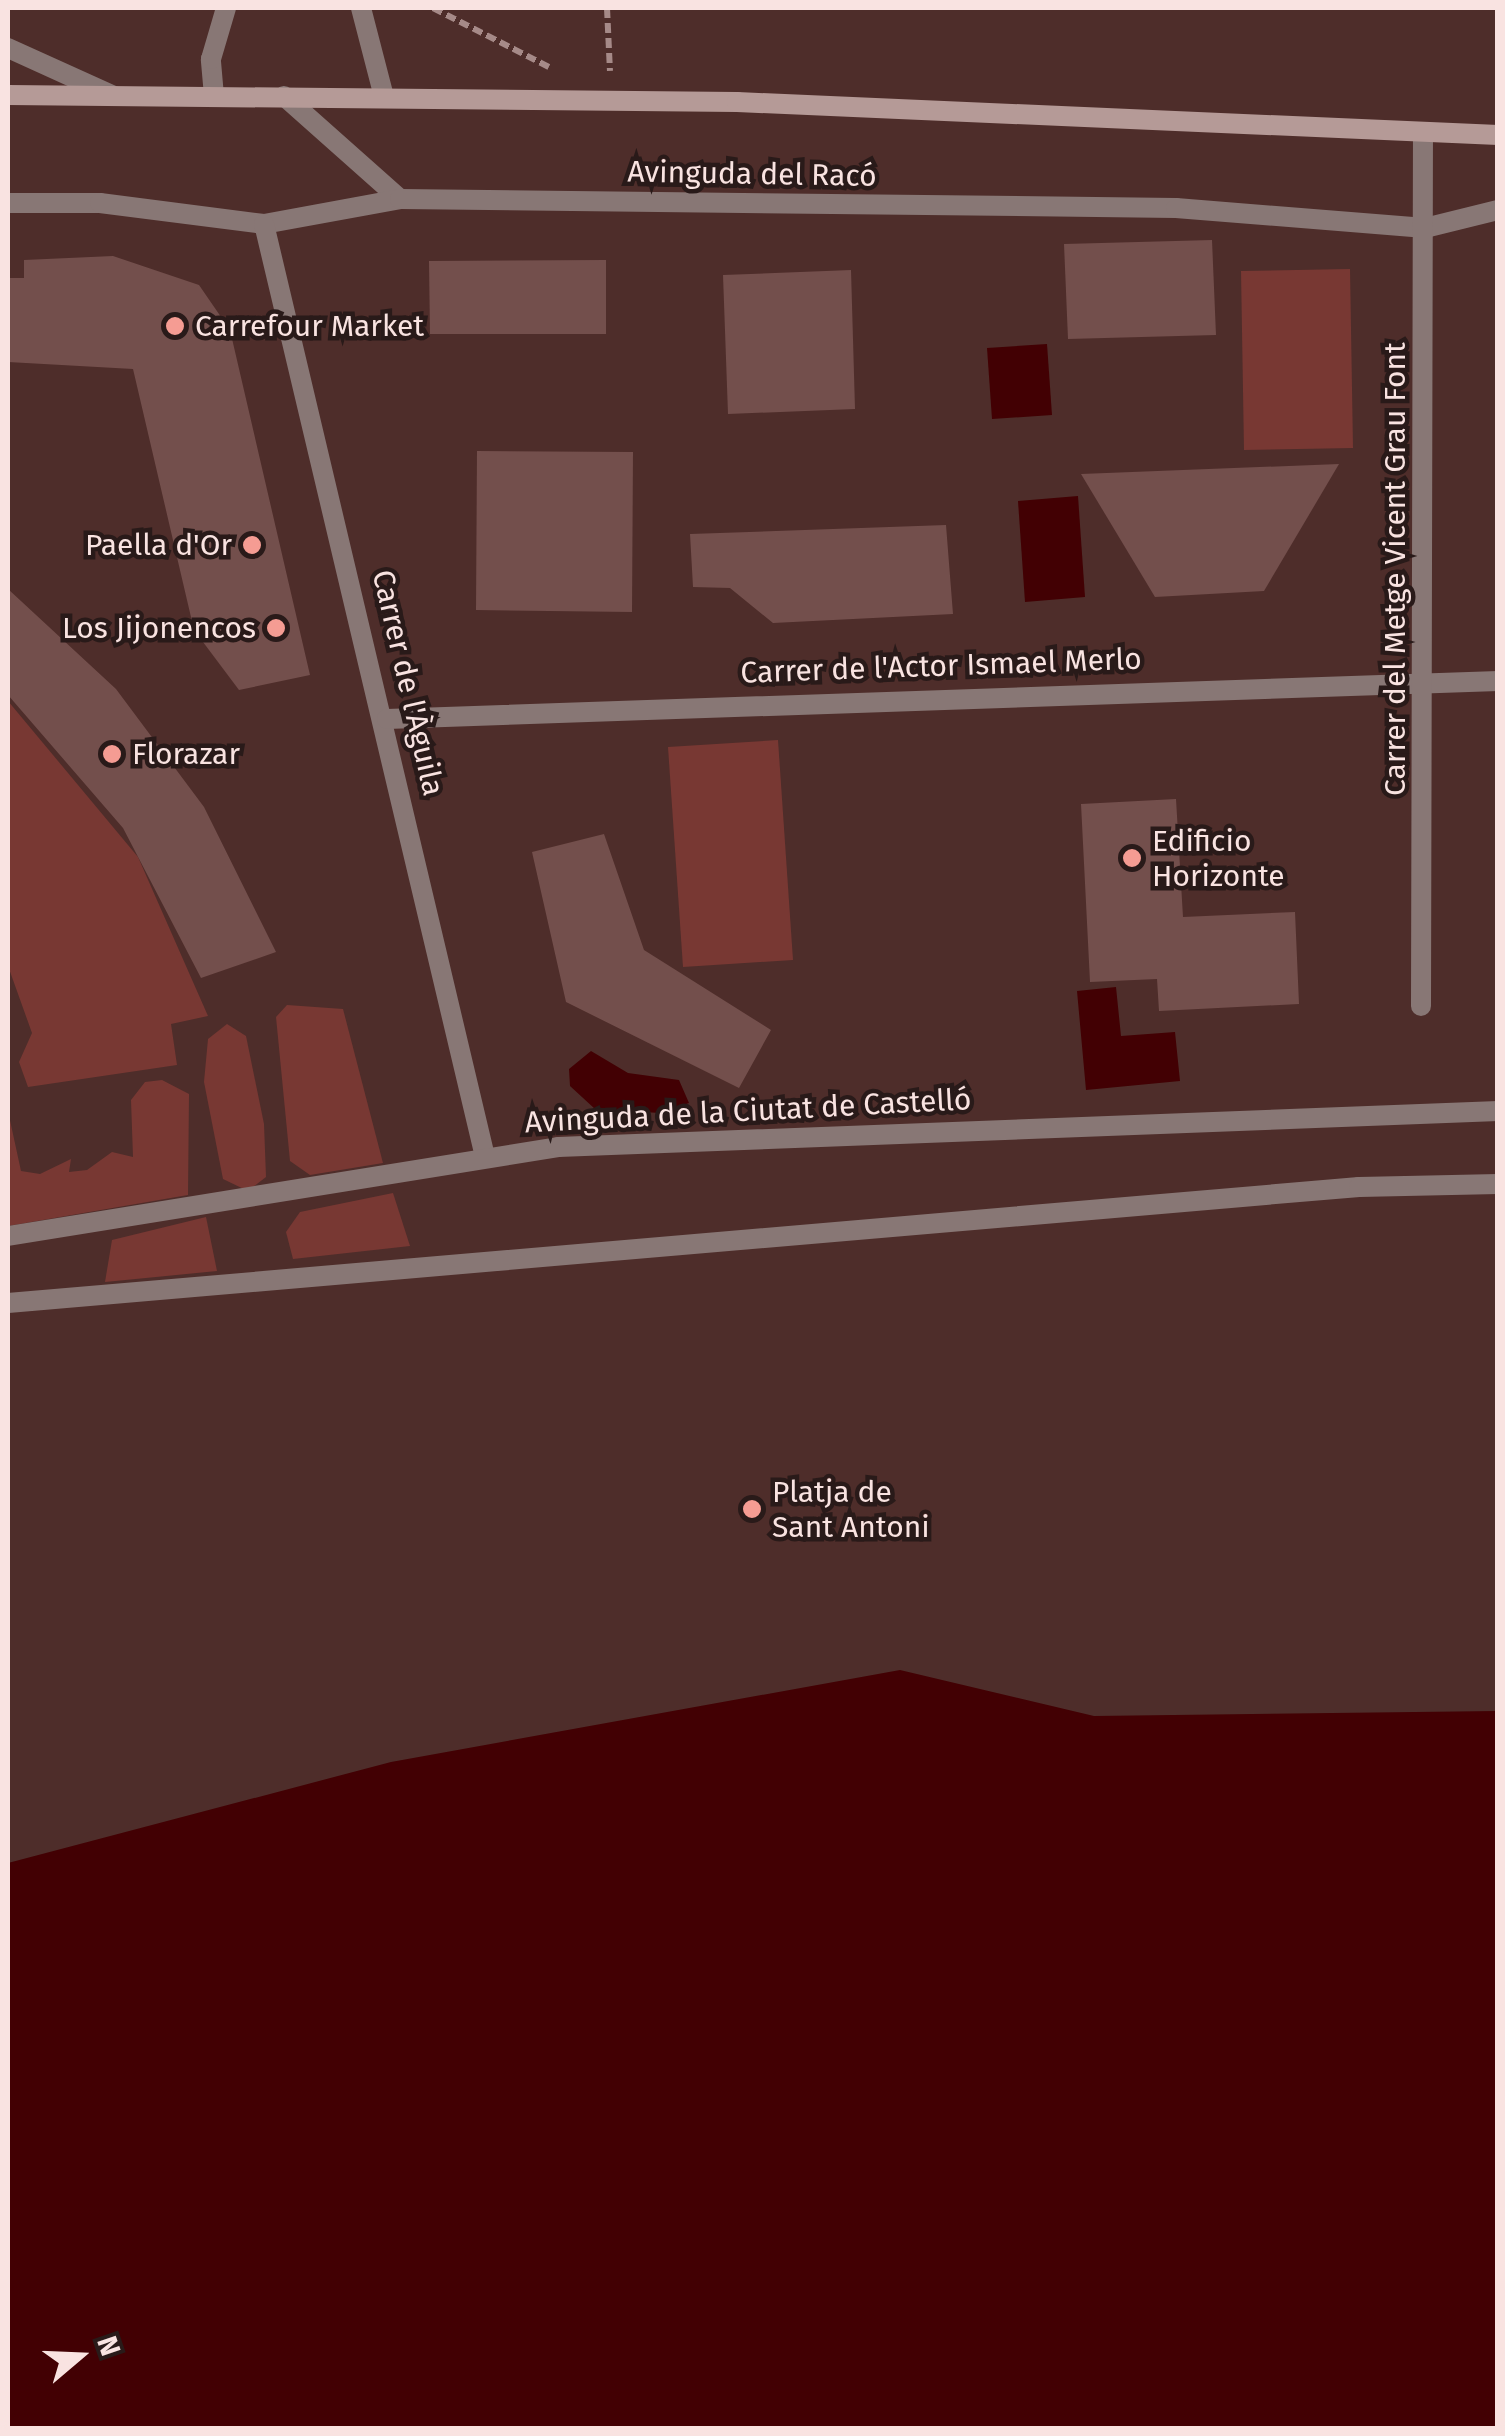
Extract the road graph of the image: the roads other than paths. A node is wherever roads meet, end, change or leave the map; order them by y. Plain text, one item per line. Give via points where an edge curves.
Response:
1 (226, 8) edge
2 (360, 8) edge
3 (8, 48) edge
4 (8, 95) edge
5 (114, 96) junction
6 (214, 96) junction
7 (284, 96) junction
8 (384, 98) junction
9 (1423, 132) junction
10 (1498, 135) edge
11 (400, 199) junction
12 (8, 203) edge
13 (1498, 210) edge
14 (264, 224) junction
15 (1425, 228) junction
16 (1425, 677) junction
17 (1498, 681) edge
18 (387, 718) junction
19 (1421, 1006) dead end
20 (1498, 1111) edge
21 (486, 1158) junction
22 (1498, 1184) edge
23 (8, 1236) edge
24 (8, 1303) edge

1 - 6 street via 211,58
2 - 8 street
3 - 5 street
4 - 5 street
5 - 6 street
6 - 7 street
7 - 8 street
7 - 11 street
8 - 9 street via 614,100
9 - 10 street
9 - 15 street, Carrer del Metge Vicent Grau Font
11 - 14 street, Avinguda del Racó
11 - 15 street, Avinguda del Racó via 1176,208
12 - 14 street, Avinguda del Racó via 100,203
13 - 15 street, Avinguda del Racó
14 - 18 street, Carrer de l'Àguila
15 - 16 street, Carrer del Metge Vicent Grau Font
16 - 17 street, Carrer de l'Actor Ismael Merlo
16 - 18 street, Carrer de l'Actor Ismael Merlo
16 - 19 street, Carrer del Metge Vicent Grau Font
18 - 21 street, Carrer de l'Àguila
20 - 21 street, Avinguda de la Ciutat de Castelló via 1113,1122
21 - 23 street, Avinguda de la Ciutat de Castelló
22 - 24 street via 1359,1187

